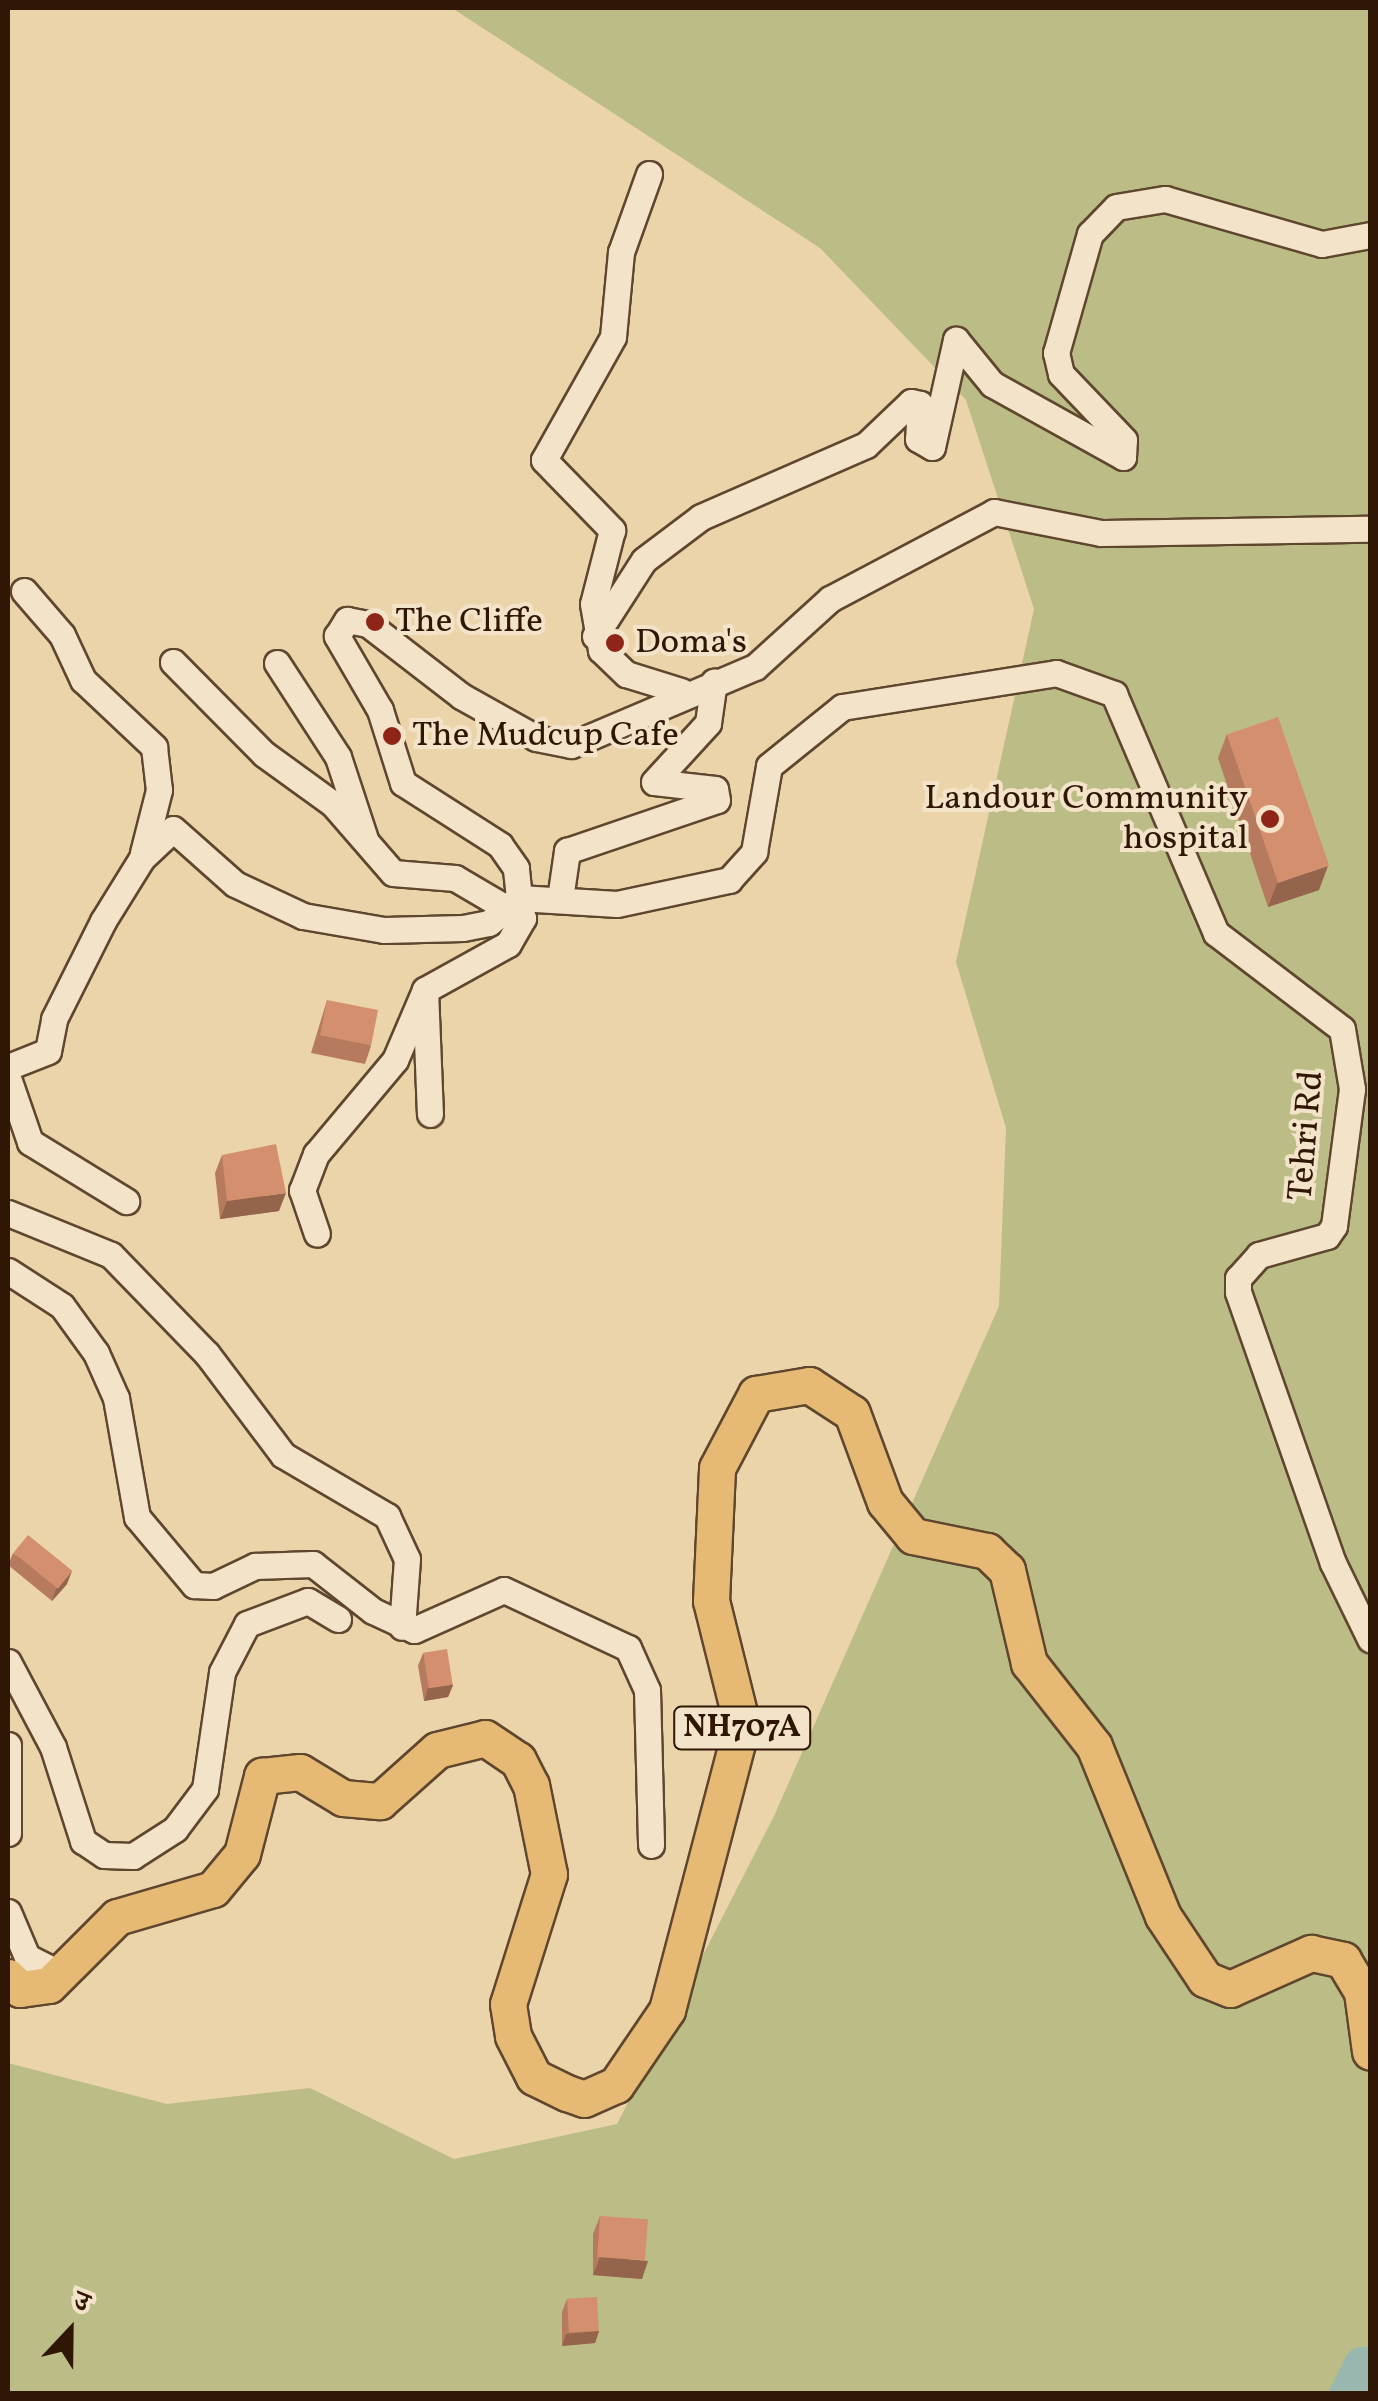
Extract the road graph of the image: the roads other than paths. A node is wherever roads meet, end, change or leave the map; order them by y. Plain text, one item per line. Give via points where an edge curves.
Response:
1 (649, 174) dead end
2 (1370, 235) edge
3 (1370, 529) edge
4 (24, 591) dead end
5 (596, 636) junction
6 (174, 662) dead end
7 (277, 662) dead end
8 (714, 681) junction
9 (681, 691) junction
10 (366, 844) junction
11 (142, 858) junction
12 (560, 899) junction
13 (514, 902) junction
14 (425, 990) junction
15 (8, 1067) edge
16 (8, 1078) edge
17 (430, 1114) dead end
18 (126, 1201) dead end
19 (8, 1213) edge
20 (317, 1234) dead end
21 (8, 1270) edge
22 (338, 1619) dead end
23 (402, 1627) junction
24 (1370, 1639) edge
25 (8, 1662) edge
26 (8, 1746) edge
27 (8, 1833) edge
28 (651, 1846) dead end
29 (8, 1912) edge
30 (63, 1975) junction
31 (8, 1977) edge
32 (1370, 2051) edge

1 - 5 street via 621,252 613,338 544,449 551,472 612,530 593,604
2 - 5 street via 1322,244 1177,201 1116,207 1090,234 1056,352 1060,374 1124,440 1123,457 992,384 956,340 932,447 918,439 920,404 911,402 866,445 701,517 644,560
3 - 8 street via 1102,533 994,512 830,599 756,667
4 - 11 street via 62,635 82,680 154,747 158,790
5 - 9 street via 626,674
6 - 10 street
7 - 10 street via 338,757
8 - 9 street
8 - 12 street via 708,723 654,782 714,790 717,800 568,851
9 - 13 street via 604,735 554,744 461,696 368,624 340,626 403,783 500,845 516,868
10 - 13 street via 407,879 454,878
11 - 13 street via 172,830 278,907 384,930 464,928
11 - 15 street via 54,1019 48,1051
12 - 13 street, Tehri Rd
12 - 24 street, Tehri Rd via 642,901 737,876 754,852 769,766 842,708 1056,673 1114,694 1216,933 1342,1029 1352,1089 1334,1226 1327,1236 1259,1255 1238,1278 1238,1292 1332,1564
13 - 14 street via 524,918 508,944
14 - 17 street
14 - 20 street via 395,1060 358,1095 308,1170 303,1205
16 - 18 street via 30,1142
19 - 23 street via 126,1267 282,1455 387,1516 407,1559
21 - 23 street via 62,1306 96,1353 116,1398 137,1517 182,1577 204,1588 255,1566 313,1564
22 - 25 street via 308,1601 247,1624 222,1672 204,1790 174,1830 133,1856 104,1855 83,1841 54,1747
23 - 28 street via 424,1628 457,1604 504,1590 628,1648 647,1690
26 - 27 street
29 - 30 street via 27,1957
30 - 31 highway via 32,1990
30 - 32 highway, NH707A via 117,1918 222,1880 242,1854 262,1776 300,1772 343,1798 380,1802 437,1750 485,1738 518,1760 530,1784 549,1874 508,2004 513,2036 534,2077 566,2093 584,2099 616,2085 667,2010 742,1725 711,1601 717,1468 756,1394 809,1385 852,1412 885,1502 913,1536 986,1552 1007,1570 1028,1663 1094,1746 1163,1916 1205,1979 1230,1989 1311,1953 1343,1960 1362,1992

